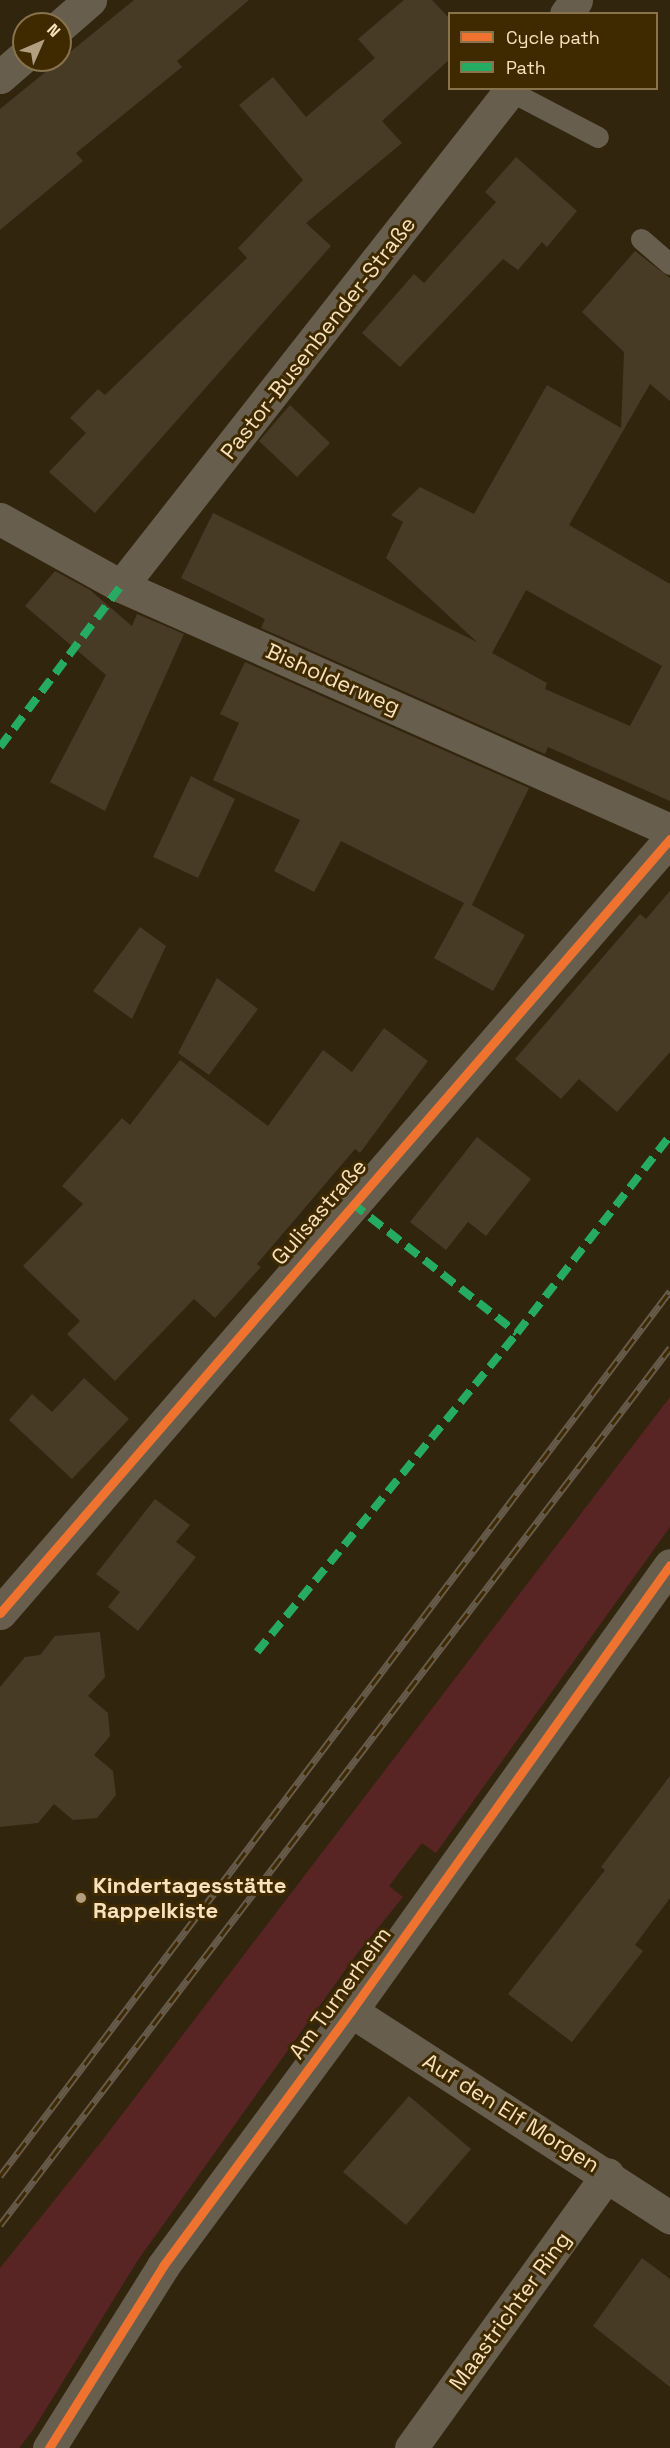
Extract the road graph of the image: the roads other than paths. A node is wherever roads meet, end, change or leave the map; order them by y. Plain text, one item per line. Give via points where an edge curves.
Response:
1 (90, 0) edge
2 (72, 16) edge
3 (12, 66) edge
4 (0, 77) edge
5 (511, 90) edge
6 (598, 137) dead end
7 (641, 239) dead end
8 (670, 264) edge
9 (0, 519) edge
10 (121, 586) junction
11 (670, 830) edge
12 (670, 839) edge
13 (670, 1565) edge
14 (0, 1613) edge
15 (351, 2011) junction
16 (608, 2174) junction
17 (670, 2217) edge
18 (49, 2448) edge
19 (411, 2448) edge

1 - 2 street
3 - 4 street
5 - 6 lane
5 - 10 street, Pastor-Busenbender-Straße
7 - 8 lane
9 - 10 street, Bisholderweg
10 - 11 street, Bisholderweg
12 - 14 street, Gulisastraße
13 - 15 street, Am Turnerheim
15 - 16 street, Auf den Elf Morgen
15 - 18 street, Am Turnerheim via 163,2266
16 - 17 street, Auf den Elf Morgen
16 - 19 street, Maastrichter Ring

